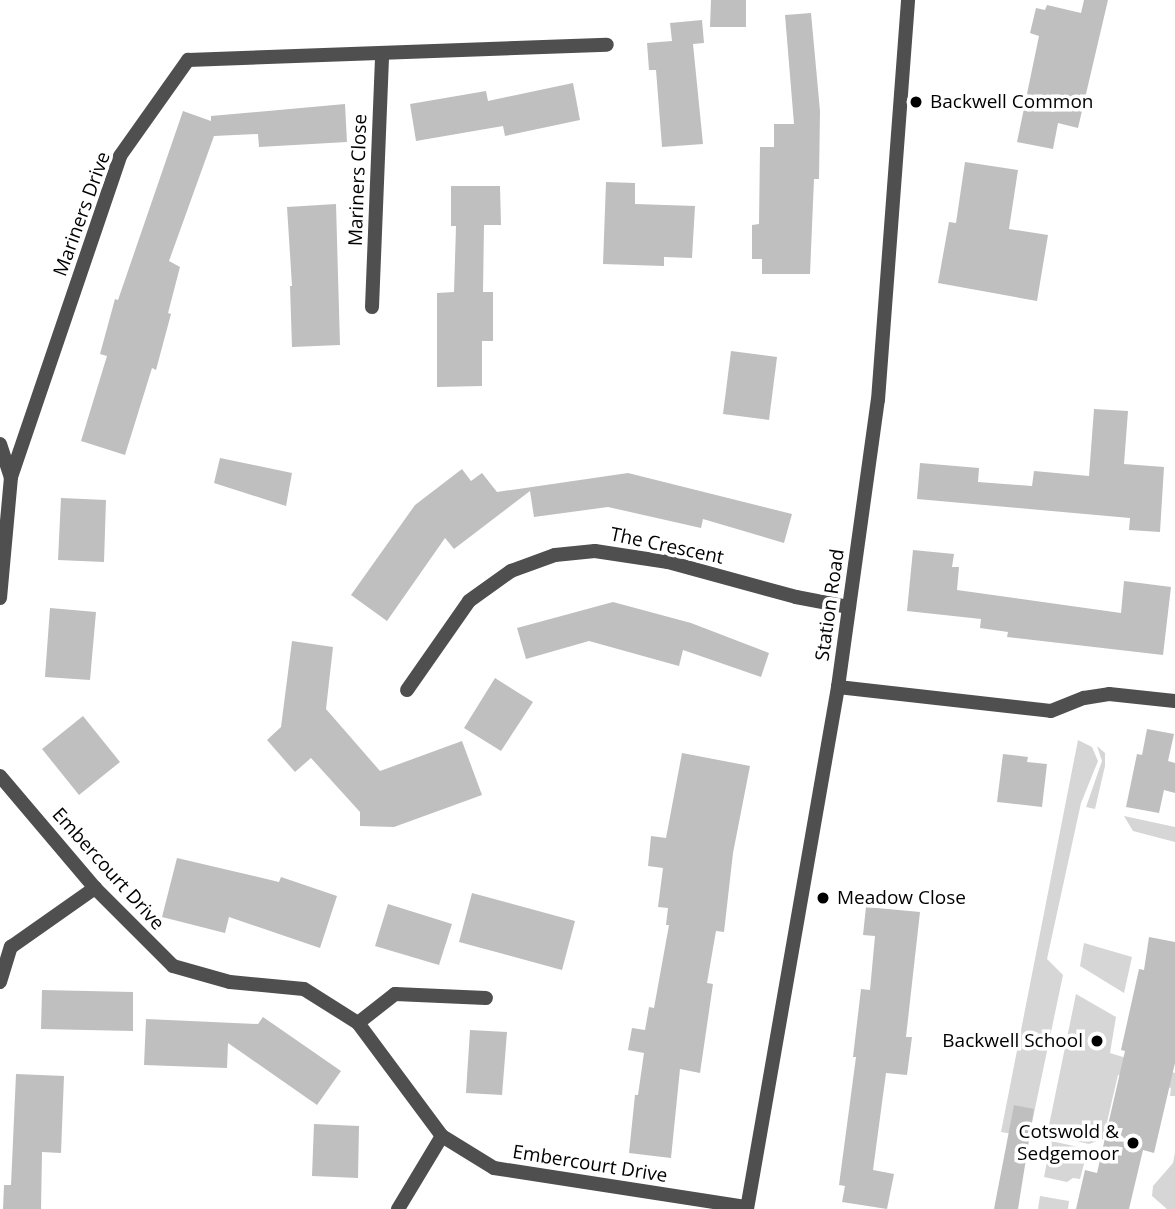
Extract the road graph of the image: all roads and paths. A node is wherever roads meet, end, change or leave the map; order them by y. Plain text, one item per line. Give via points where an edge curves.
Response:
1 (908, 0) edge
2 (607, 45) dead end
3 (382, 55) junction
4 (372, 307) dead end
5 (0, 444) edge
6 (11, 477) junction
7 (0, 597) edge
8 (849, 607) junction
9 (838, 687) junction
10 (407, 690) dead end
11 (1175, 701) edge
12 (0, 776) edge
13 (95, 888) junction
14 (0, 982) edge
15 (486, 998) dead end
16 (358, 1023) junction
17 (442, 1136) junction
18 (747, 1208) edge
19 (398, 1209) edge

1 - 8 street, Station Road via 878,400
2 - 3 street, Mariners Drive
3 - 4 street, Mariners Close
3 - 6 street, Mariners Drive via 188,60 120,156
5 - 6 street
6 - 7 street, Mariners Drive
8 - 9 street, Station Road
8 - 10 street, The Crescent via 668,562 595,551 555,555 511,571 469,601
9 - 11 street via 1051,711 1109,694
9 - 18 street, Station Road
12 - 13 street, Embercourt Drive
13 - 14 street via 11,947
13 - 16 street, Embercourt Drive via 173,966 230,982 304,989
15 - 16 street via 395,994
16 - 17 street, Embercourt Drive
17 - 18 street, Embercourt Drive via 494,1168
17 - 19 street

